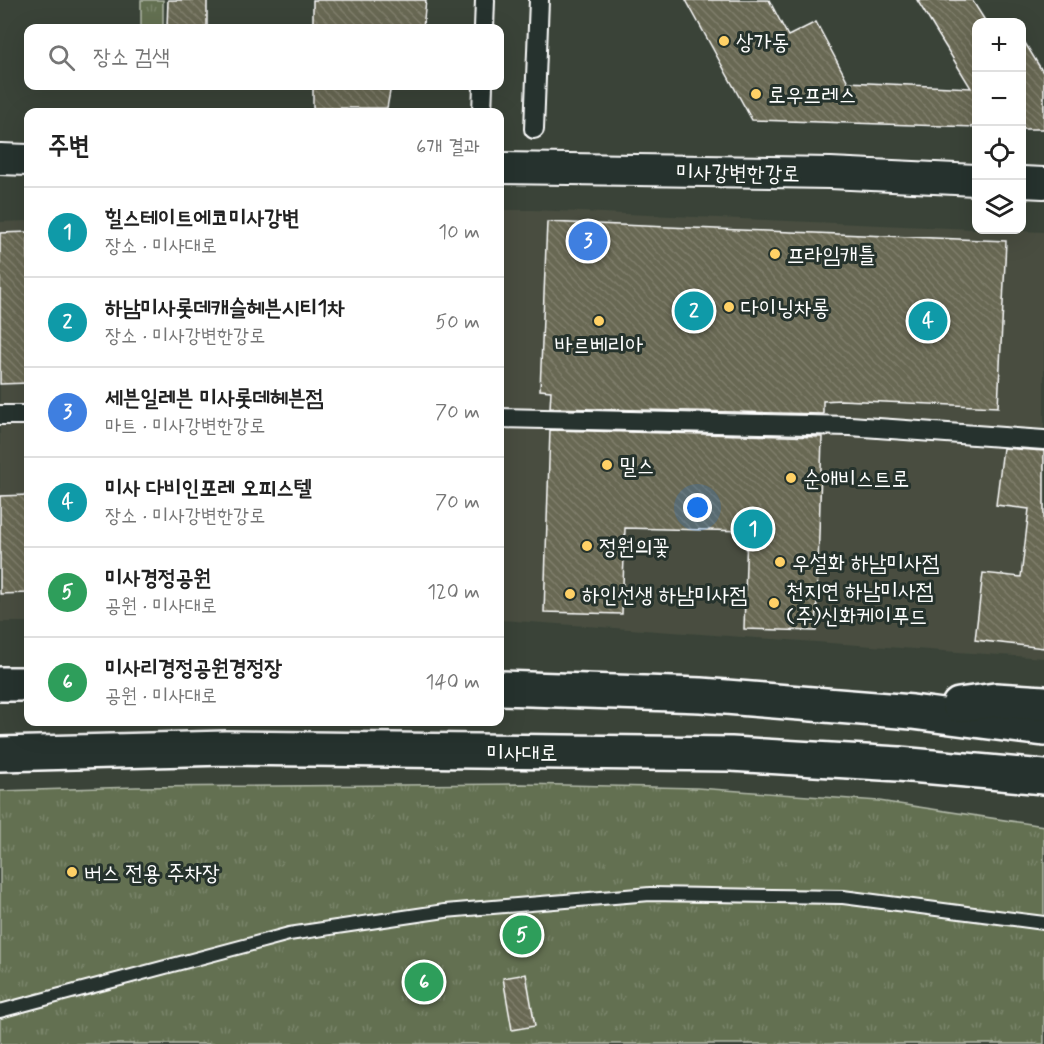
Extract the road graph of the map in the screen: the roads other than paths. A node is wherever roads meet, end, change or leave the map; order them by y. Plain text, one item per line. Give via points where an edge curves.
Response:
1 (485, 0) edge
2 (539, 0) edge
3 (484, 24) edge
4 (483, 90) edge
5 (482, 108) edge
6 (534, 129) dead end
7 (0, 159) edge
8 (24, 159) edge
9 (504, 168) edge
10 (972, 180) edge
11 (1026, 182) edge
12 (1044, 183) edge
13 (0, 415) edge
14 (24, 415) edge
15 (504, 418) edge
16 (1044, 440) edge
17 (0, 684) edge
18 (24, 684) edge
19 (504, 688) edge
20 (1044, 703) edge
21 (912, 712) junction
22 (1044, 729) edge
23 (0, 754) edge
24 (899, 764) junction
25 (1044, 777) edge
26 (1044, 792) edge
27 (1044, 923) edge
28 (0, 1011) edge

1 - 3 street
2 - 6 street
4 - 5 street
7 - 8 street
9 - 10 street, 미사강변한강로
11 - 12 street
13 - 14 street
15 - 16 street via 850,426
17 - 18 main road
19 - 21 main road via 701,695
20 - 21 main road via 995,699
21 - 22 main road
23 - 24 main road, 미사대로 via 226,748 731,754
24 - 25 main road, 미사대로
24 - 26 main road
27 - 28 lane via 843,897 650,894 445,911 289,934

